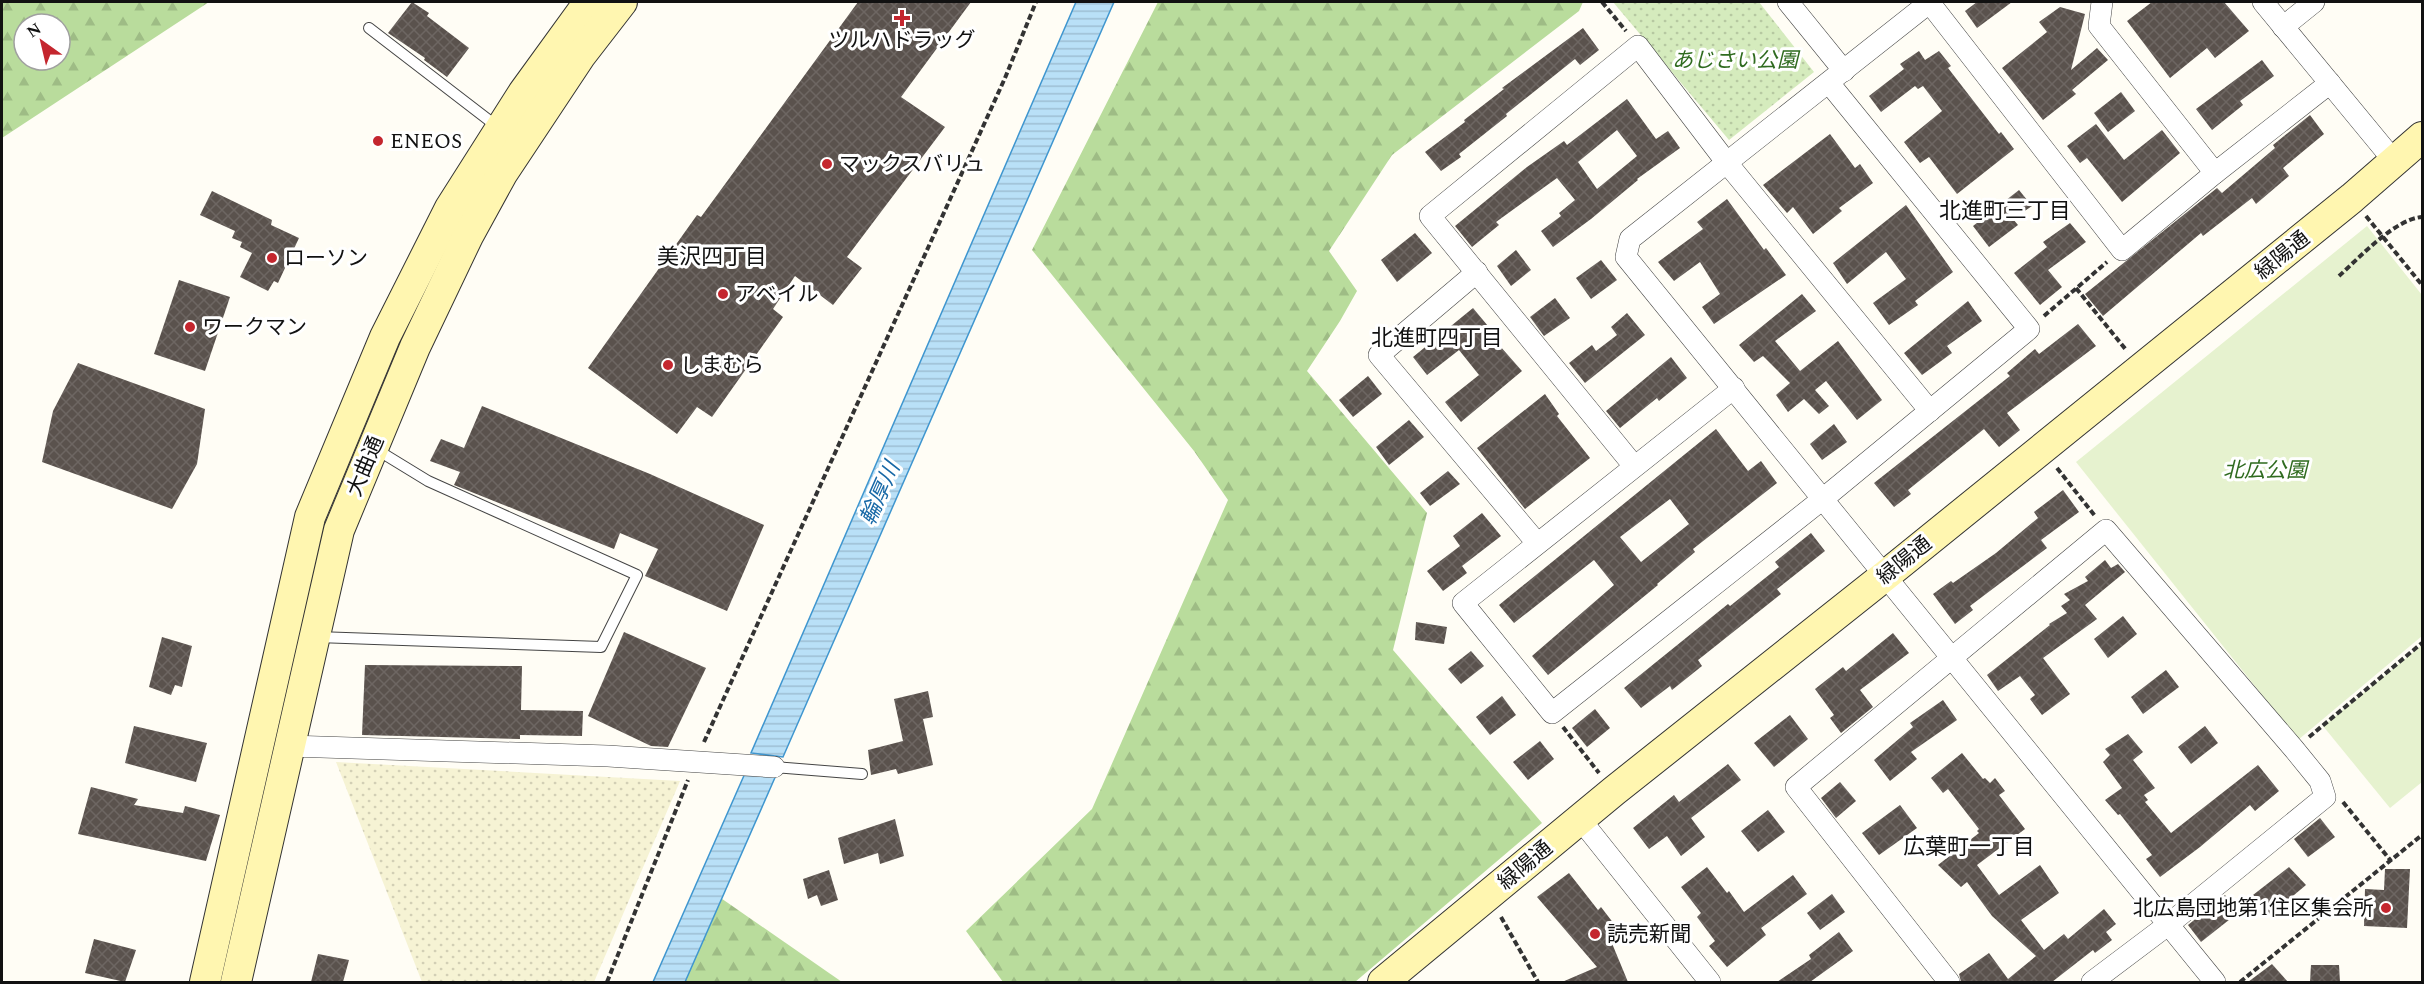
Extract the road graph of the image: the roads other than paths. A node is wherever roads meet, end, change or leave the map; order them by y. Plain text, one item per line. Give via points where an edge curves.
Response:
1 (622, 2) edge
2 (1788, 2) edge
3 (1929, 2) edge
4 (2102, 2) edge
5 (2263, 2) edge
6 (2314, 2) edge
7 (583, 6) edge
8 (2283, 27) junction
9 (369, 28) dead end
10 (1837, 77) junction
11 (2330, 83) junction
12 (499, 128) junction
13 (2422, 137) edge
14 (2394, 161) junction
15 (1727, 163) junction
16 (2215, 172) junction
17 (1477, 272) junction
18 (1734, 388) junction
19 (1930, 411) junction
20 (373, 448) junction
21 (1634, 466) junction
22 (1824, 498) junction
23 (1537, 543) junction
24 (1886, 575) junction
25 (314, 637) junction
26 (1952, 658) junction
27 (289, 746) junction
28 (774, 767) joint
29 (862, 774) dead end
30 (1580, 819) junction
31 (2169, 924) junction
32 (206, 982) edge
33 (236, 982) edge
34 (1383, 982) edge
35 (1710, 982) edge
36 (1949, 982) edge
37 (2092, 982) edge
38 (2215, 982) edge

1 - 20 main road, 大曲通 via 581,55 502,174 415,347
2 - 10 street
3 - 10 street
3 - 16 street via 2122,250
4 - 16 street via 2099,26
5 - 8 street
6 - 8 street
7 - 12 main road, 大曲通
8 - 11 street
9 - 12 lane
10 - 15 street
10 - 19 street via 2029,329
11 - 14 street
11 - 16 street
12 - 32 main road, 大曲通 via 450,208 385,338 310,518
13 - 14 main road, 緑陽通
14 - 24 main road, 緑陽通
15 - 17 street via 1638,46 1430,216
15 - 18 street via 1630,240 1626,257
15 - 19 street
17 - 21 street
17 - 23 street via 1379,355
18 - 21 street
18 - 22 street
19 - 22 street
20 - 25 main road, 大曲通 via 339,530
20 - 25 lane via 428,481 637,575 601,647
21 - 23 street
22 - 23 street via 1552,713 1463,603
22 - 24 street
24 - 26 street
24 - 30 main road, 緑陽通
25 - 27 main road, 大曲通
26 - 31 street
26 - 31 street via 2106,530 2294,749 2320,781 2325,797
26 - 36 street via 1796,787
27 - 28 street
27 - 33 main road, 大曲通
28 - 29 lane
30 - 34 main road, 緑陽通
30 - 35 street
31 - 37 street
31 - 38 street

